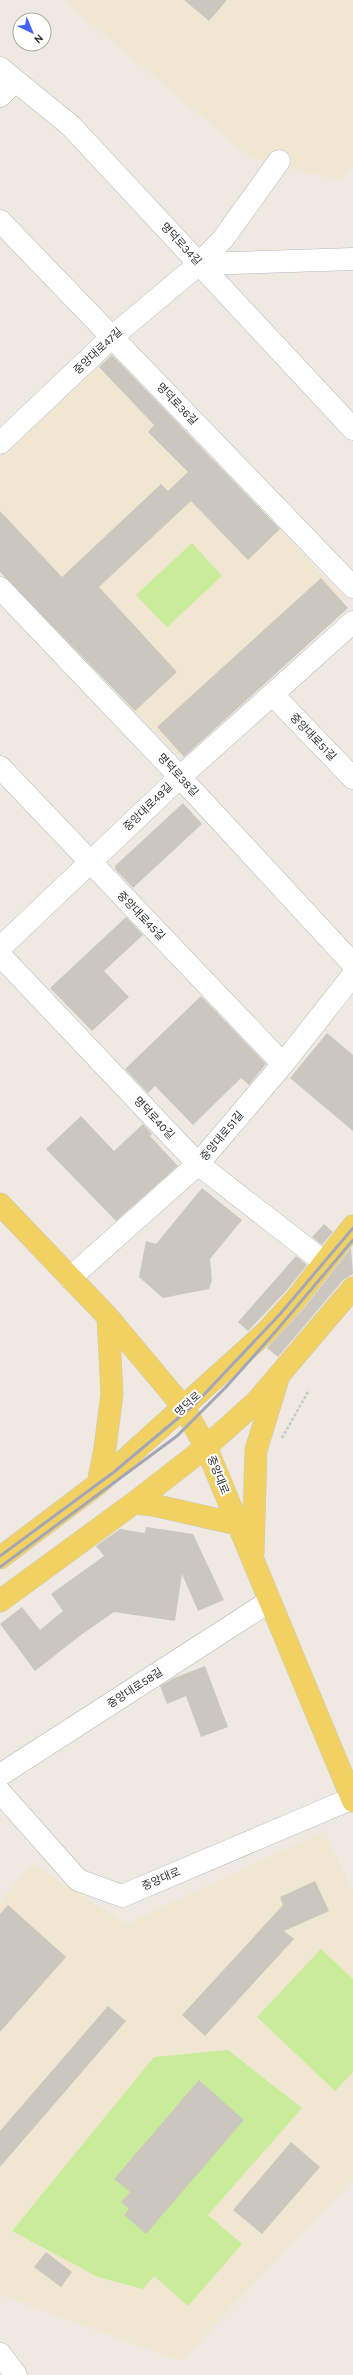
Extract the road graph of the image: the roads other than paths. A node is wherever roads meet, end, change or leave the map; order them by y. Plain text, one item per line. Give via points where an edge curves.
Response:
1 (8, 74) edge
2 (0, 96) edge
3 (279, 161) dead end
4 (0, 221) edge
5 (353, 259) edge
6 (199, 264) junction
7 (112, 337) junction
8 (353, 429) edge
9 (0, 443) edge
10 (353, 587) edge
11 (0, 588) edge
12 (353, 622) edge
13 (273, 695) junction
14 (0, 767) edge
15 (180, 777) junction
16 (353, 778) edge
17 (90, 863) junction
18 (0, 948) edge
19 (0, 956) edge
20 (353, 964) edge
21 (353, 975) edge
22 (283, 1064) junction
23 (198, 1164) junction
24 (0, 1204) edge
25 (353, 1226) edge
26 (324, 1262) junction
27 (70, 1278) junction
28 (353, 1288) edge
29 (108, 1317) junction
30 (280, 1374) junction
31 (184, 1408) junction
32 (206, 1447) junction
33 (98, 1484) junction
34 (134, 1503) junction
35 (238, 1524) junction
36 (0, 1558) edge
37 (253, 1560) junction
38 (0, 1601) edge
39 (270, 1601) junction
40 (0, 1775) edge
41 (0, 1792) edge
42 (353, 1799) edge
43 (0, 2354) edge
44 (16, 2375) edge

1 - 2 street
1 - 6 street, 명덕로34길 via 71,126
3 - 6 street, 중앙대로47길 via 223,239
4 - 7 street, 명덕로36길
5 - 6 street
6 - 7 street, 중앙대로47길
6 - 8 street, 명덕로34길
7 - 9 street, 중앙대로47길
7 - 10 street, 명덕로36길
11 - 15 street, 명덕로38길
12 - 13 street, 중앙대로49길
13 - 15 street, 중앙대로49길
13 - 16 street, 중앙대로51길
14 - 17 street, 중앙대로45길
15 - 17 street, 중앙대로49길
15 - 20 street, 명덕로38길
17 - 18 street, 중앙대로49길
17 - 22 street, 중앙대로45길
19 - 23 street, 명덕로40길
21 - 22 street, 중앙대로51길
22 - 23 street, 중앙대로51길
23 - 26 street, 명덕로40길
23 - 27 street, 중앙대로51길
24 - 27 main road, 중앙대로
25 - 26 main road, 명덕로
26 - 31 main road, 명덕로 via 266,1332
27 - 29 main road, 중앙대로
28 - 30 main road
29 - 31 main road, 중앙대로
29 - 33 main road via 112,1394
30 - 32 main road via 257,1401
30 - 37 main road via 256,1450
31 - 32 main road, 중앙대로
31 - 33 main road, 명덕로
32 - 34 main road
32 - 35 main road, 중앙대로
33 - 36 main road, 명덕로
34 - 35 main road
34 - 38 main road
35 - 37 main road, 중앙대로
37 - 39 main road, 중앙대로
39 - 40 street, 중앙대로58길
39 - 42 main road, 중앙대로
41 - 42 street, 중앙대로 via 78,1880 122,1896
43 - 44 street

